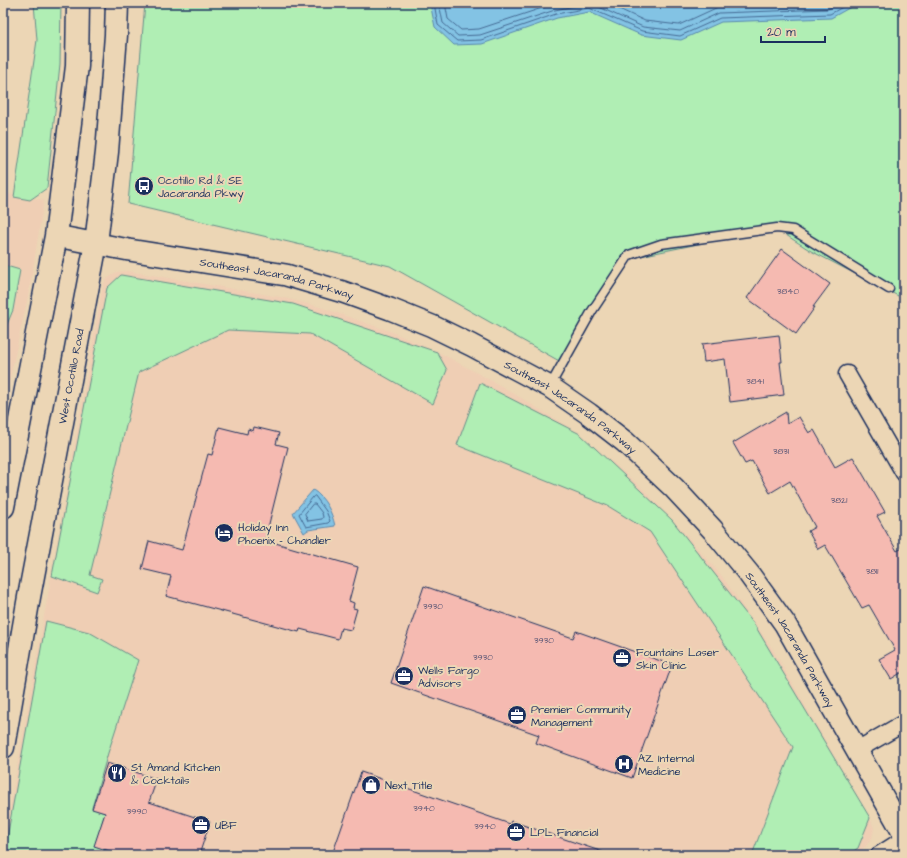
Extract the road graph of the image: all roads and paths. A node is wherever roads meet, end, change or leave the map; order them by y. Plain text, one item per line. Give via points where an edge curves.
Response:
1 (78, 3) edge
2 (117, 3) edge
3 (56, 236) junction
4 (96, 243) junction
5 (889, 289) dead end
6 (847, 374) dead end
7 (550, 387) junction
8 (904, 473) edge
9 (3, 507) edge
10 (904, 723) edge
11 (3, 746) edge
12 (858, 750) junction
13 (904, 834) edge
14 (904, 839) edge
15 (879, 855) edge

1 - 3 main road via 76,66
2 - 4 main road, West Ocotillo Road via 107,152
3 - 4 street, Southeast Jacaranda Parkway
3 - 9 main road
4 - 7 street, Southeast Jacaranda Parkway via 286,274 343,292 432,326
4 - 11 main road, West Ocotillo Road
5 - 7 lane via 793,230 778,228 661,244 629,255 592,311
6 - 8 street
7 - 12 street, Southeast Jacaranda Parkway via 625,442 674,488 713,530 749,574 784,624
10 - 12 street
12 - 13 street, Southeast Jacaranda Parkway
14 - 15 street

